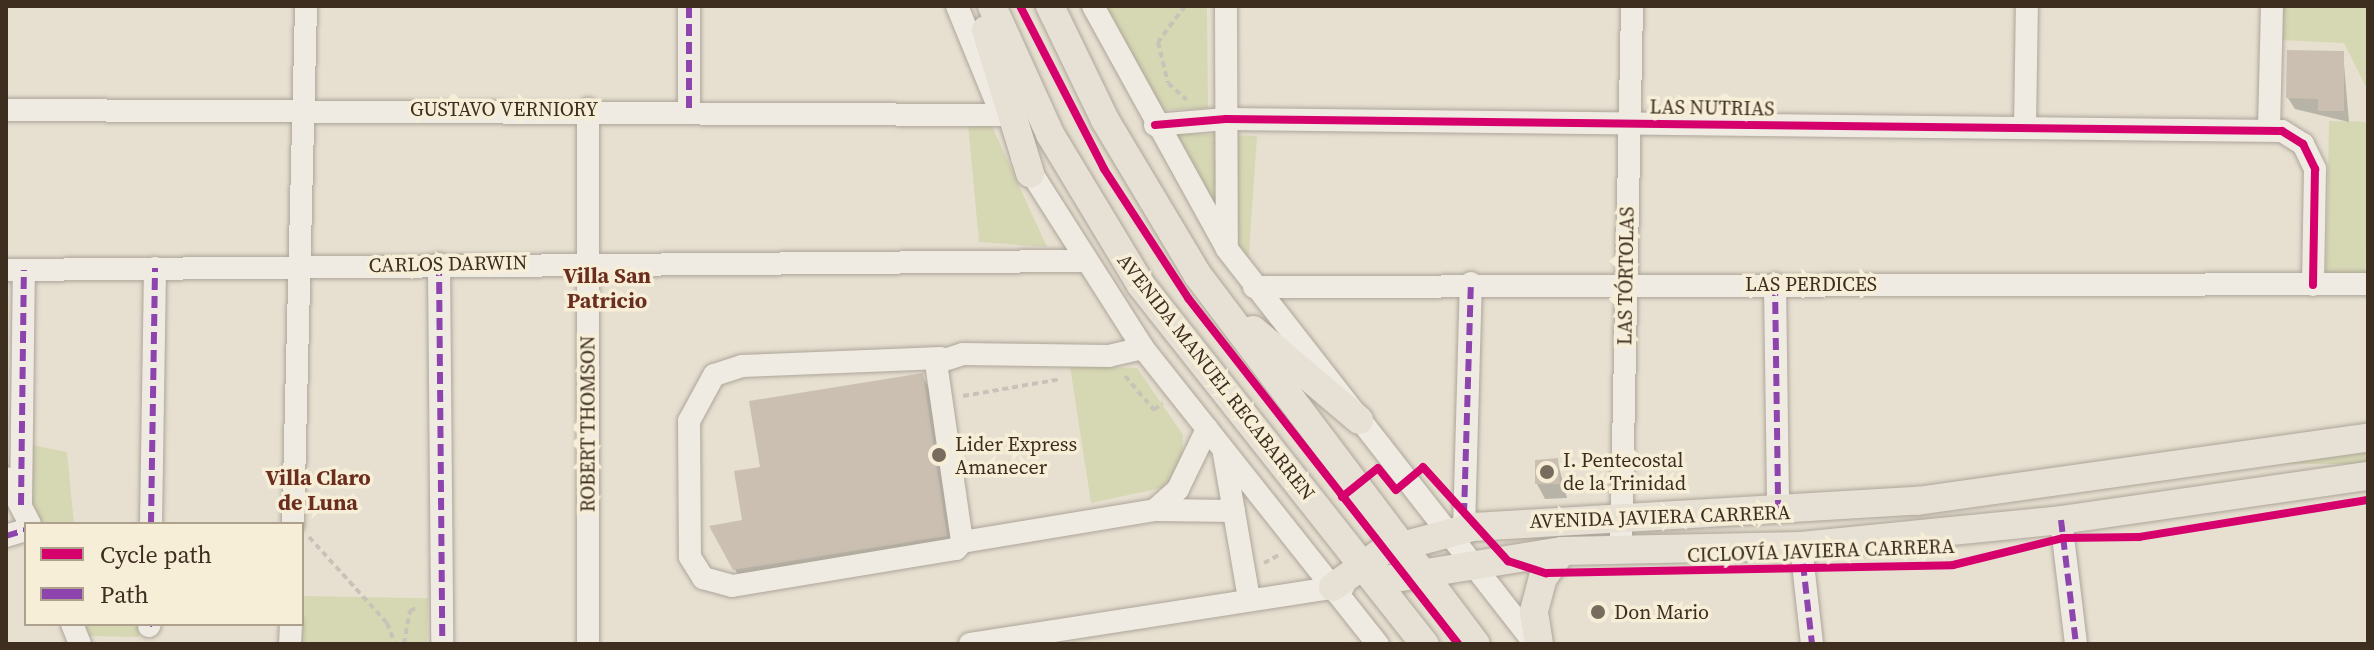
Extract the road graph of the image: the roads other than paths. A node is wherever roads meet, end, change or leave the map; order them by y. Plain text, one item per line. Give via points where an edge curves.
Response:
1 (306, 6) edge
2 (689, 6) edge
3 (957, 6) edge
4 (979, 6) edge
5 (992, 6) edge
6 (1050, 6) edge
7 (1093, 6) edge
8 (1226, 6) edge
9 (1632, 6) edge
10 (2027, 6) edge
11 (2272, 6) edge
12 (588, 109) junction
13 (6, 110) edge
14 (303, 110) junction
15 (689, 111) junction
16 (1002, 115) junction
17 (1220, 120) junction
18 (1629, 123) junction
19 (1155, 125) junction
20 (2025, 127) junction
21 (2269, 129) junction
22 (1030, 173) junction
23 (1227, 249) junction
24 (1081, 261) junction
25 (588, 262) junction
26 (439, 264) junction
27 (300, 267) junction
28 (155, 268) junction
29 (15, 270) edge
30 (1197, 274) junction
31 (1471, 283) junction
32 (1626, 283) junction
33 (1775, 284) junction
34 (2368, 284) edge
35 (2313, 285) junction
36 (1254, 287) junction
37 (1143, 348) junction
38 (941, 358) junction
39 (1359, 420) junction
40 (1207, 429) junction
41 (2368, 438) edge
42 (1224, 450) junction
43 (2368, 476) edge
44 (6, 478) edge
45 (2028, 486) junction
46 (1155, 510) junction
47 (1234, 511) junction
48 (1778, 512) junction
49 (25, 514) edge
50 (1622, 514) junction
51 (2061, 520) junction
52 (151, 522) edge
53 (293, 522) edge
54 (1456, 531) junction
55 (962, 542) junction
56 (1397, 545) junction
57 (1621, 546) junction
58 (1801, 546) junction
59 (1562, 551) junction
60 (1470, 562) junction
61 (1416, 570) junction
62 (1370, 572) junction
63 (1333, 587) junction
64 (1249, 599) junction
65 (1086, 635) edge
66 (442, 644) edge
67 (588, 644) edge
68 (970, 644) edge
69 (1378, 644) edge
70 (1425, 644) edge
71 (1476, 644) edge
72 (1537, 644) edge
73 (1812, 644) edge
74 (2076, 644) edge

1 - 14 street
2 - 15 street
3 - 16 street, AVENIDA MANUEL RECABARREN
4 - 22 main road
5 - 62 main road, AVENIDA MANUEL RECABARREN via 1050,134 1116,249
6 - 30 main road, AVENIDA MANUEL RECABARREN via 1105,120
7 - 19 street
8 - 17 street
9 - 18 street, LAS TÓRTOLAS
10 - 20 street
11 - 21 street
12 - 14 street, GUSTAVO VERNIORY
12 - 15 street, GUSTAVO VERNIORY
12 - 25 street, ROBERT THOMSON
13 - 14 street, GUSTAVO VERNIORY
14 - 27 street
15 - 16 street, GUSTAVO VERNIORY
16 - 22 street, AVENIDA MANUEL RECABARREN
17 - 18 street, LAS NUTRIAS
17 - 19 street, LAS NUTRIAS
17 - 23 street
18 - 20 street, LAS NUTRIAS
18 - 32 street, LAS TÓRTOLAS
19 - 23 street
20 - 21 street, LAS NUTRIAS
21 - 35 street via 2293,136 2313,160
22 - 24 street, AVENIDA MANUEL RECABARREN
23 - 36 street
24 - 25 street, CARLOS DARWIN
24 - 37 street, AVENIDA MANUEL RECABARREN
25 - 26 street, CARLOS DARWIN
25 - 67 street, ROBERT THOMSON
26 - 27 street, CARLOS DARWIN
26 - 66 street
27 - 28 street, CARLOS DARWIN
27 - 53 street
28 - 29 street, CARLOS DARWIN
28 - 52 street
29 - 49 street
30 - 39 main road
30 - 56 main road, AVENIDA MANUEL RECABARREN
31 - 32 street, LAS PERDICES
31 - 36 street, LAS PERDICES
31 - 54 street
32 - 33 street, LAS PERDICES
32 - 50 street, LAS TÓRTOLAS
33 - 35 street, LAS PERDICES
33 - 48 street
34 - 35 street, LAS PERDICES
36 - 39 street
37 - 38 street via 1109,356
37 - 40 street, AVENIDA MANUEL RECABARREN
38 - 55 street via 939,400
38 - 55 street via 742,366 714,375 689,421 690,557 703,578 732,586 956,549
39 - 54 street
40 - 42 street, AVENIDA MANUEL RECABARREN
40 - 46 street via 1178,489
41 - 45 main road, AVENIDA JAVIERA CARRERA
42 - 47 street
42 - 63 street, AVENIDA MANUEL RECABARREN
43 - 51 main road, AVENIDA JAVIERA CARRERA
44 - 49 street
45 - 48 main road, AVENIDA JAVIERA CARRERA
45 - 51 main road
46 - 47 street
46 - 55 street
47 - 64 street
48 - 50 main road, AVENIDA JAVIERA CARRERA
50 - 54 main road, AVENIDA JAVIERA CARRERA
50 - 57 street, LAS TÓRTOLAS
51 - 58 main road, AVENIDA JAVIERA CARRERA
51 - 74 street
54 - 56 main road, AVENIDA JAVIERA CARRERA
54 - 60 street
56 - 61 main road, AVENIDA MANUEL RECABARREN
56 - 62 main road, AVENIDA JAVIERA CARRERA
57 - 58 main road, AVENIDA JAVIERA CARRERA
57 - 59 main road, AVENIDA JAVIERA CARRERA
58 - 73 street
59 - 60 main road, AVENIDA JAVIERA CARRERA
59 - 72 main road via 1543,578 1534,611
60 - 61 main road, AVENIDA JAVIERA CARRERA
60 - 72 street
61 - 62 main road, AVENIDA JAVIERA CARRERA
61 - 71 main road, AVENIDA MANUEL RECABARREN
62 - 63 main road, AVENIDA JAVIERA CARRERA
62 - 70 main road, AVENIDA MANUEL RECABARREN
63 - 64 street
63 - 69 street, AVENIDA MANUEL RECABARREN
64 - 65 street
65 - 68 street

